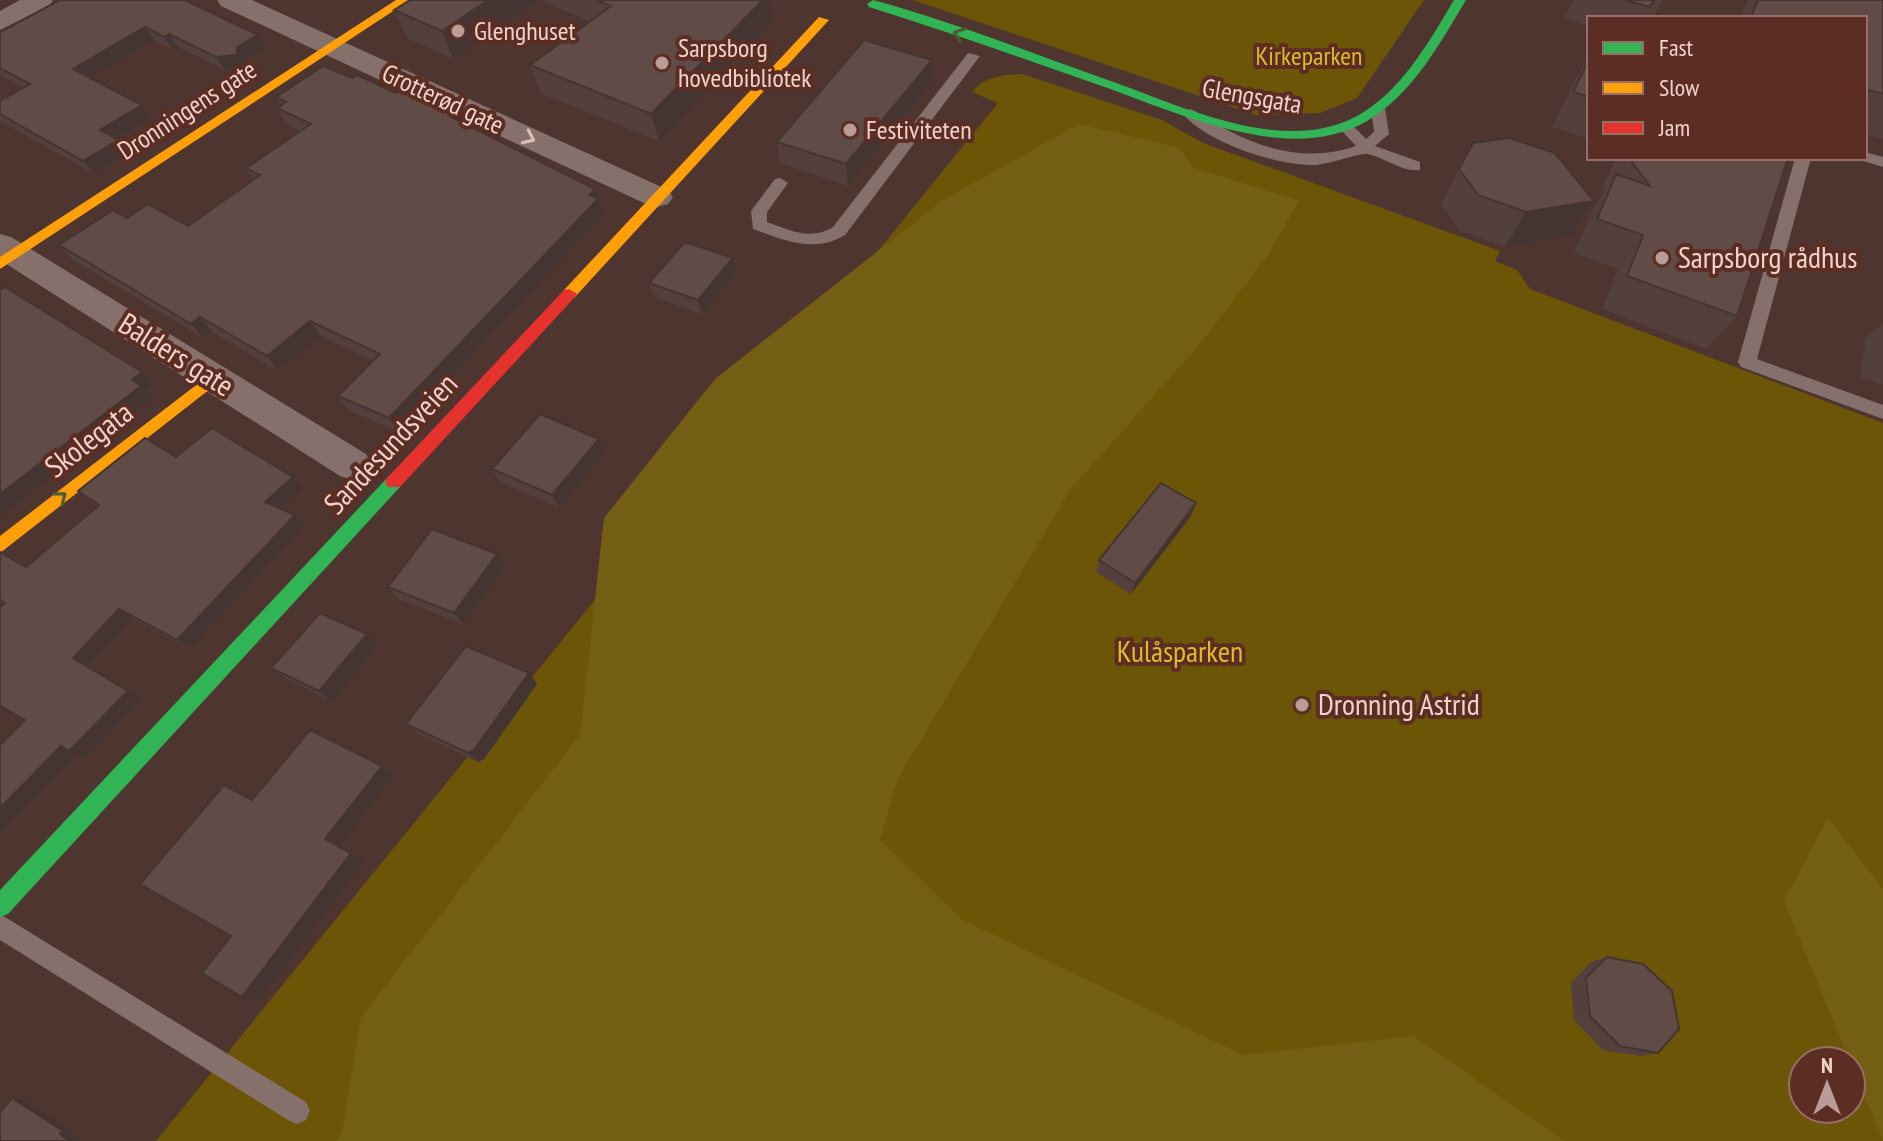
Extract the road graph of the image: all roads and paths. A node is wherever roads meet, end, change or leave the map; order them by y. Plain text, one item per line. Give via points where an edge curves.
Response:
1 (40, 0) edge
2 (230, 0) edge
3 (277, 0) edge
4 (404, 0) edge
5 (1460, 0) edge
6 (872, 2) edge
7 (807, 6) dead end
8 (840, 21) junction
9 (0, 22) edge
10 (341, 40) junction
11 (947, 51) dead end
12 (973, 56) junction
13 (1032, 61) junction
14 (1378, 108) junction
15 (1184, 110) junction
16 (1345, 126) junction
17 (1367, 149) junction
18 (1802, 160) edge
19 (1415, 166) dead end
20 (780, 183) dead end
21 (666, 187) junction
22 (5, 254) edge
23 (213, 378) junction
24 (1883, 412) edge
25 (353, 465) dead end
26 (0, 546) edge
27 (0, 906) edge
28 (0, 926) edge
29 (297, 1111) dead end

1 - 9 street
2 - 10 street, Grotterød gate
3 - 10 street, Grotterød gate
4 - 10 street, Dronningens gate
5 - 14 street, Glengsgata
6 - 8 street, Sandesundsveien
13 -> 6 street, Glengsgata
7 - 8 street via 815,17
8 - 21 street, Sandesundsveien
10 - 21 street, Grotterød gate
10 - 22 street, Dronningens gate
11 - 12 street, Glengsgata
12 - 13 street, Glengsgata
12 - 20 lane via 830,238 814,242 759,225 759,211
13 - 15 street, Glengsgata
14 - 16 street, Glengsgata
14 - 17 lane via 1382,134
15 - 16 street, Glengsgata via 1285,133
15 - 17 lane via 1215,133 1284,158 1341,158
16 - 17 lane
17 - 19 lane
18 - 24 lane via 1747,362
21 - 27 street, Sandesundsveien
22 - 23 street, Balders gate
23 - 25 street, Balders gate
26 -> 23 street, Skolegata
28 - 29 lane

